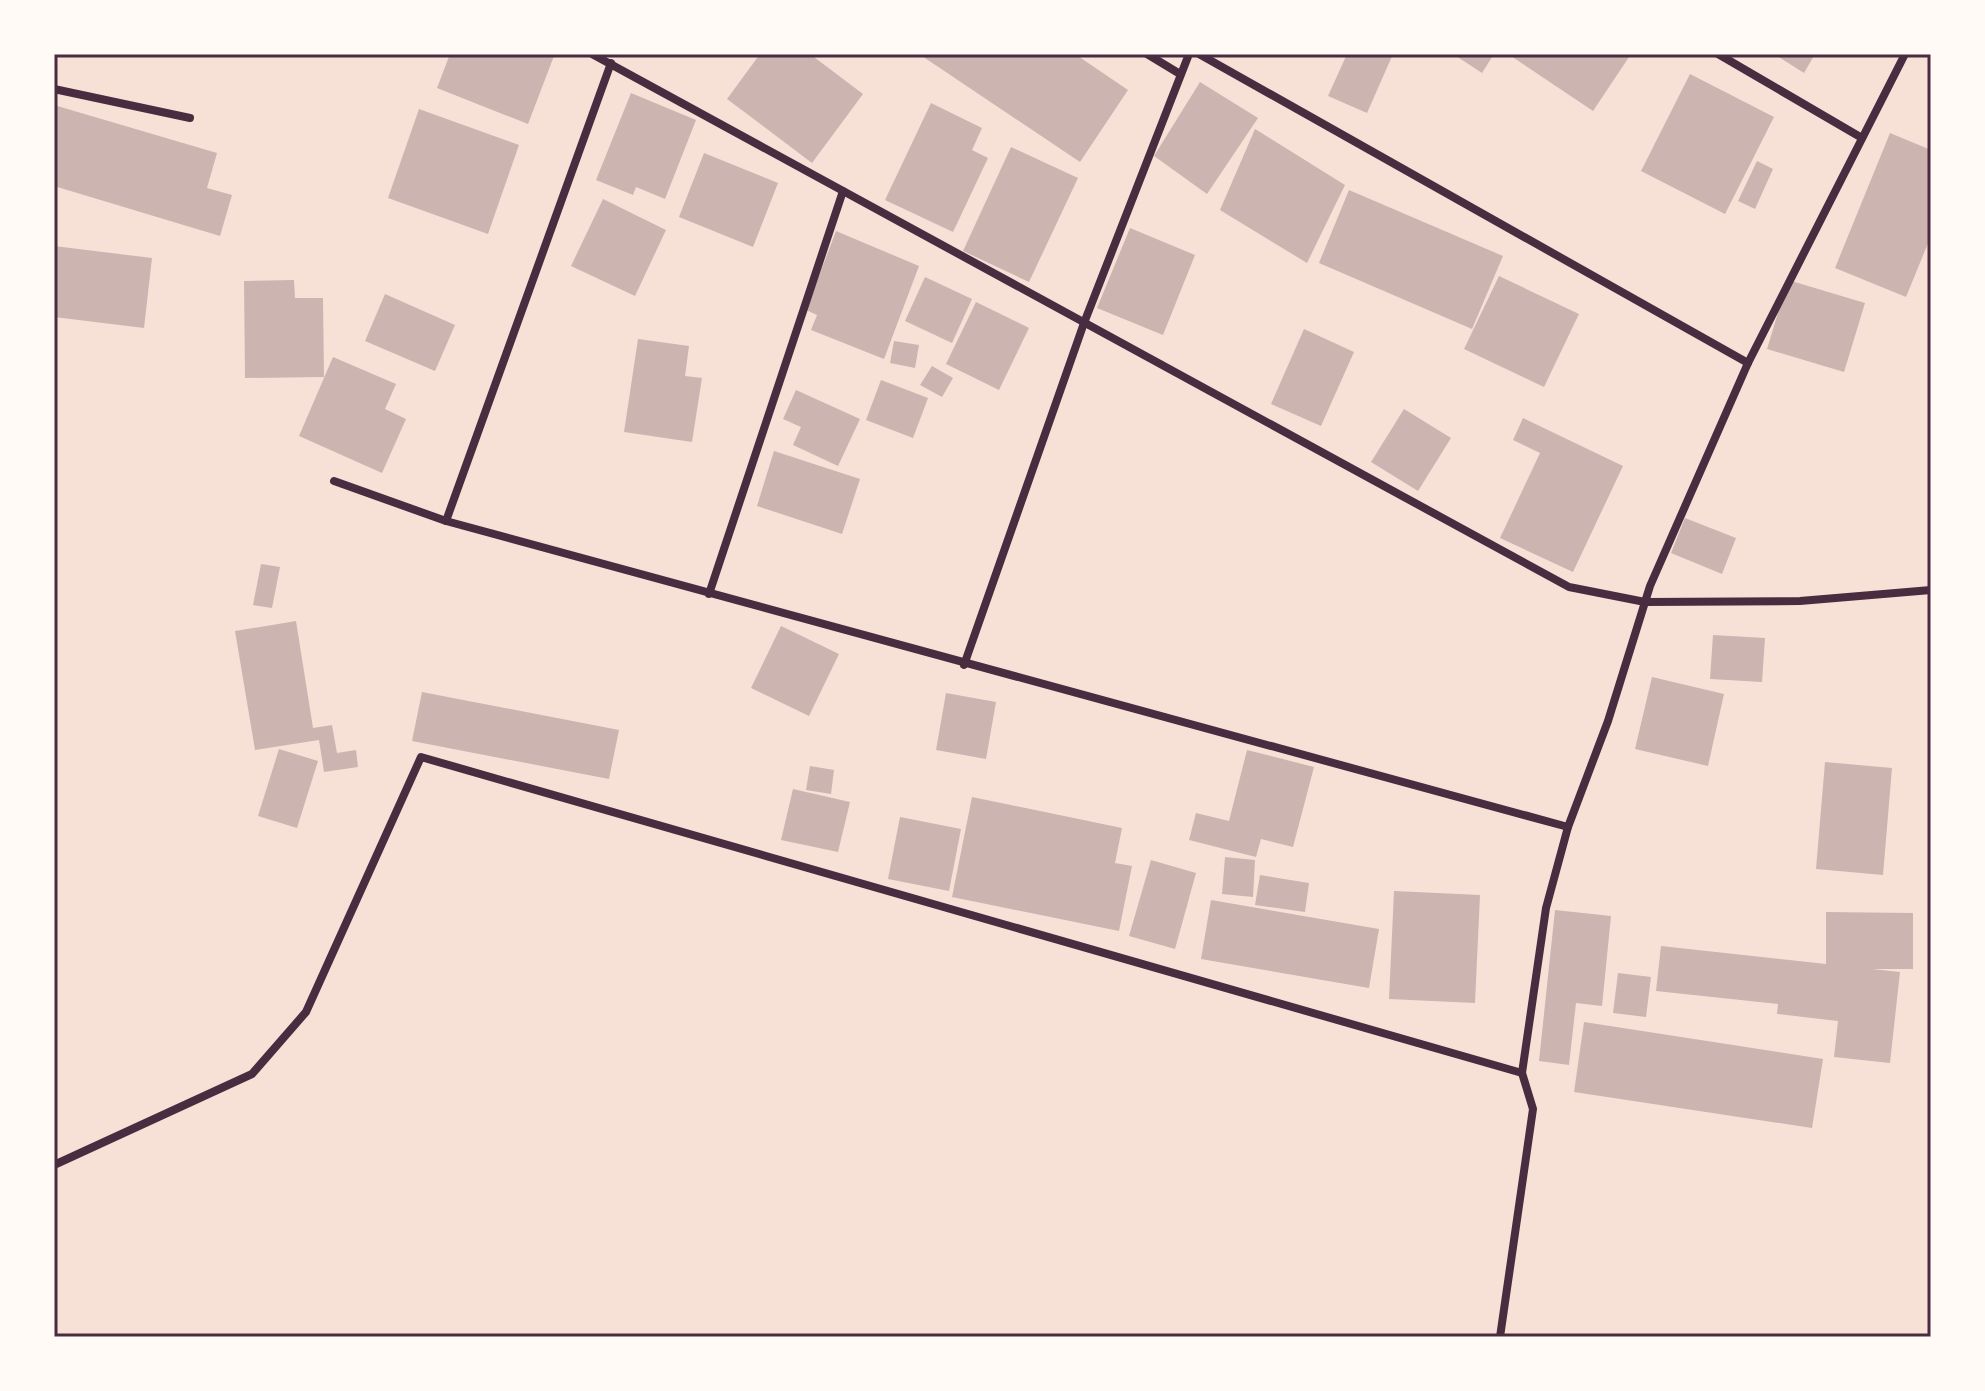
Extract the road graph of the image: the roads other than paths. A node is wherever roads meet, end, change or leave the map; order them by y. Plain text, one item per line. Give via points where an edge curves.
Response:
1 (592, 54) edge
2 (1147, 54) edge
3 (1189, 54) edge
4 (1199, 54) edge
5 (1718, 54) edge
6 (1905, 54) edge
7 (611, 63) junction
8 (1180, 74) junction
9 (54, 89) edge
10 (190, 118) dead end
11 (1862, 138) junction
12 (843, 191) junction
13 (1084, 323) junction
14 (1748, 363) junction
15 (334, 481) dead end
16 (446, 521) junction
17 (1931, 590) edge
18 (709, 594) junction
19 (1645, 602) junction
20 (964, 665) junction
21 (1568, 827) junction
22 (1522, 1073) junction
23 (54, 1165) edge
24 (1500, 1337) edge

1 - 7 street
2 - 8 street
3 - 8 street
4 - 14 street
5 - 11 street
6 - 11 street
7 - 12 street
7 - 16 street
8 - 13 street
9 - 10 street
11 - 14 street
12 - 13 street
12 - 18 street
13 - 19 street via 1569,587
13 - 20 street
14 - 19 street
15 - 16 street
16 - 18 street
17 - 19 street via 1800,601
18 - 20 street
19 - 21 street
20 - 21 street
21 - 22 street via 1546,908
22 - 23 street via 421,757 306,1012 252,1074
22 - 24 street via 1533,1109

